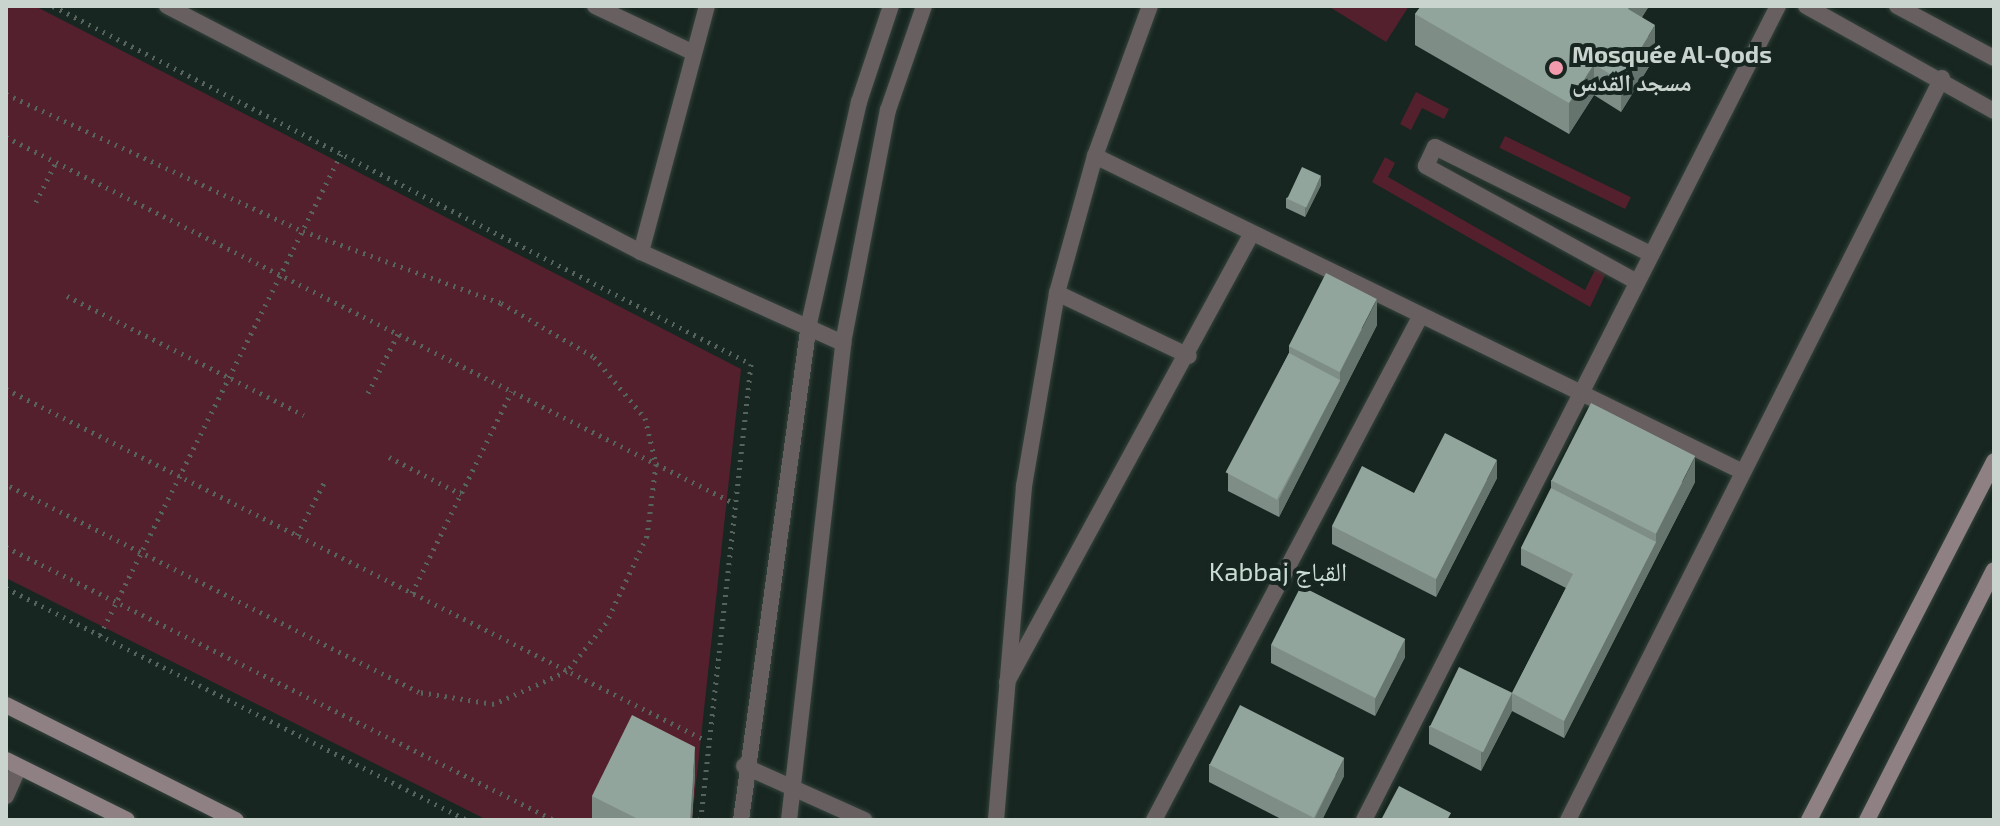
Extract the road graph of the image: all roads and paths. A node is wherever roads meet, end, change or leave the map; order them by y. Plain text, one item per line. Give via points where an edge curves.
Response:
1 (53, 6) edge
2 (167, 6) edge
3 (595, 6) edge
4 (707, 6) edge
5 (891, 6) edge
6 (924, 6) edge
7 (1150, 6) edge
8 (1778, 6) edge
9 (1806, 6) edge
10 (1897, 6) edge
11 (692, 52) junction
12 (1994, 58) edge
13 (1942, 78) junction
14 (6, 94) edge
15 (1994, 111) edge
16 (6, 137) edge
17 (341, 154) junction
18 (1095, 156) junction
19 (56, 162) junction
20 (36, 202) dead end
21 (303, 231) junction
22 (1252, 233) junction
23 (641, 252) junction
24 (1651, 254) junction
25 (281, 275) junction
26 (1637, 282) junction
27 (1057, 293) junction
28 (67, 296) dead end
29 (1421, 315) junction
30 (808, 328) junction
31 (398, 334) junction
32 (843, 343) junction
33 (1189, 356) junction
34 (229, 377) junction
35 (6, 389) edge
36 (512, 391) junction
37 (1580, 392) junction
38 (368, 393) dead end
39 (304, 415) dead end
40 (389, 457) dead end
41 (1994, 461) edge
42 (656, 464) junction
43 (1741, 471) junction
44 (180, 476) junction
45 (325, 481) dead end
46 (6, 484) edge
47 (461, 494) junction
48 (732, 502) junction
49 (297, 535) junction
50 (6, 547) edge
51 (140, 556) junction
52 (1994, 570) edge
53 (6, 588) edge
54 (412, 593) junction
55 (117, 602) junction
56 (100, 635) junction
57 (567, 671) junction
58 (1003, 690) junction
59 (6, 705) edge
60 (707, 741) junction
61 (12, 764) edge
62 (744, 766) junction
63 (791, 784) junction
64 (6, 796) edge
65 (127, 820) edge
66 (236, 820) edge
67 (467, 820) edge
68 (554, 820) edge
69 (701, 820) edge
70 (741, 820) edge
71 (789, 820) edge
72 (864, 820) edge
73 (996, 820) edge
74 (1154, 820) edge
75 (1364, 820) edge
76 (1568, 820) edge
77 (1809, 820) edge
78 (1867, 820) edge

1 - 17 path
2 - 23 street
3 - 11 street
4 - 11 street
5 - 30 street via 859,102
6 - 32 street via 888,110
7 - 18 street
8 - 24 street
9 - 13 street
10 - 12 street
11 - 23 street
13 - 15 street
13 - 43 street
14 - 21 path
16 - 19 path
17 - 21 path
17 - 48 path via 751,364
18 - 22 street
18 - 27 street
19 - 20 path
19 - 25 path
21 - 25 path
21 - 42 path via 501,303 594,357 645,418
22 - 29 street
22 - 33 street
23 - 30 street
24 - 26 street
24 - 26 street via 1435,147 1426,166
25 - 31 path
25 - 34 path
26 - 37 street
27 - 33 street
27 - 58 street via 1024,486
28 - 34 path
29 - 37 street
29 - 74 street
30 - 32 street
30 - 62 street
31 - 36 path
31 - 38 path
32 - 63 street
33 - 58 street
34 - 39 path
34 - 44 path
35 - 44 path
36 - 42 path
36 - 47 path
37 - 43 street
37 - 75 street
40 - 47 path
41 - 77 main road
42 - 48 path
42 - 57 path via 647,536 606,623
43 - 76 street
44 - 49 path
44 - 51 path
45 - 49 path
46 - 51 path
47 - 54 path
48 - 60 path
49 - 54 path
50 - 55 path
51 - 55 path
51 - 57 path via 419,692 494,704
52 - 78 main road
53 - 56 path
54 - 57 path
55 - 56 path
55 - 68 path
56 - 67 path
57 - 60 path
58 - 73 street
59 - 66 main road
60 - 69 path
61 - 64 street
61 - 65 main road
62 - 63 street
62 - 70 street
63 - 71 street
63 - 72 street

